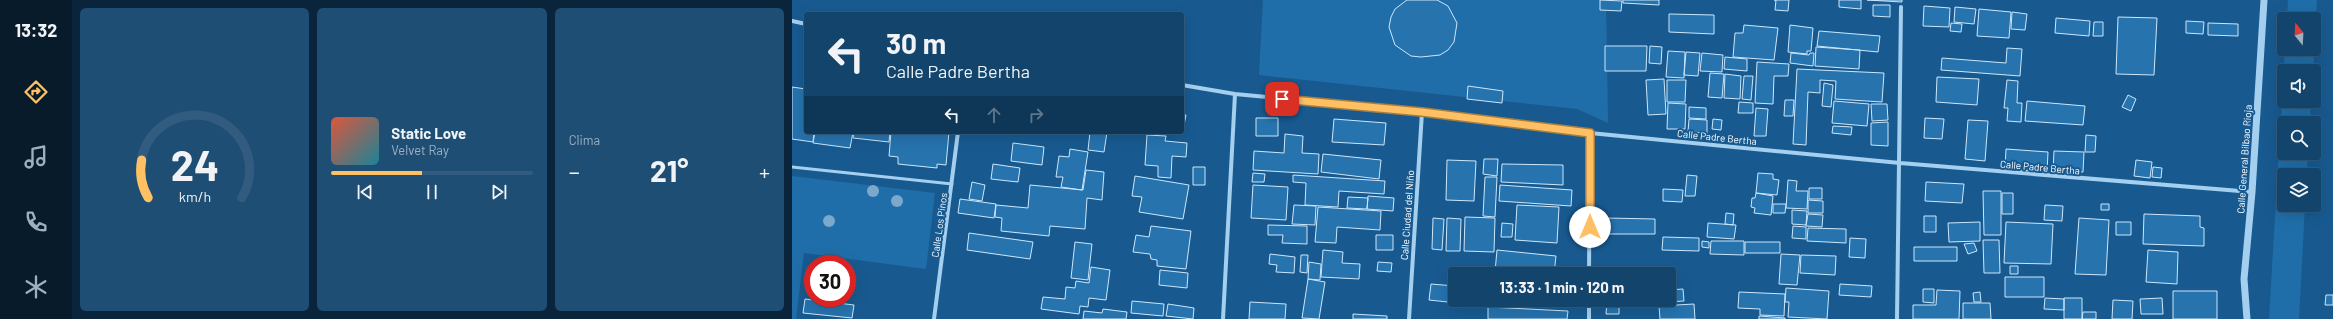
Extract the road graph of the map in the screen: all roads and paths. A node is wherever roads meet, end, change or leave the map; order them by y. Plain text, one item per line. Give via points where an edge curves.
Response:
1 (2264, 0) edge
2 (1901, 7) dead end
3 (792, 22) edge
4 (804, 24) edge
5 (1184, 85) edge
6 (1235, 94) junction
7 (1422, 112) junction
8 (1590, 133) junction
9 (958, 134) edge
10 (1900, 163) junction
11 (792, 167) edge
12 (952, 184) junction
13 (2252, 192) junction
14 (1589, 267) edge
15 (1589, 307) edge
16 (934, 319) edge
17 (1223, 319) edge
18 (1408, 319) edge
19 (1589, 319) edge
20 (1897, 319) edge
21 (2246, 319) edge

1 - 13 street, Calle General Bilbao Rioja
2 - 10 street
3 - 4 street
5 - 6 street, Calle Padre Bertha
6 - 7 street, Calle Padre Bertha
6 - 17 street
7 - 8 street, Calle Padre Bertha
7 - 18 street, Calle Ciudad del Niño
8 - 10 street, Calle Padre Bertha
8 - 14 street
9 - 12 street, Calle Los Pinos
10 - 13 street, Calle Padre Bertha
10 - 20 street
11 - 12 lane
12 - 16 street, Calle Los Pinos
13 - 21 street, Calle General Bilbao Rioja via 2244,279
15 - 19 street

